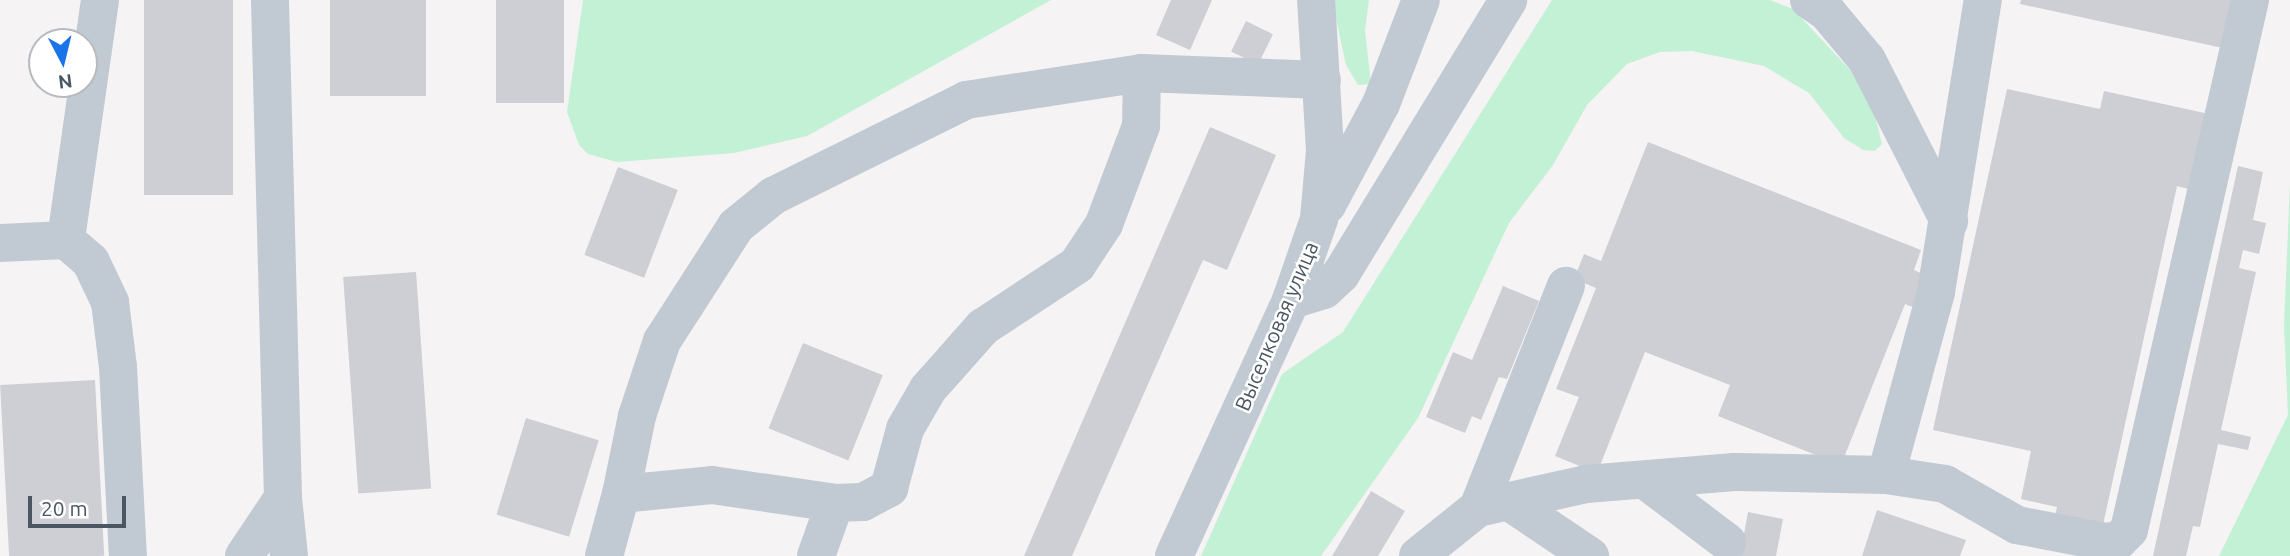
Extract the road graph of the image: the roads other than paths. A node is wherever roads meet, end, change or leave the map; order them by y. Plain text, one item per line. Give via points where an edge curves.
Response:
1 (100, 0) edge
2 (270, 0) edge
3 (1316, 0) edge
4 (1421, 0) edge
5 (1508, 0) edge
6 (1809, 0) edge
7 (1983, 0) edge
8 (2249, 0) edge
9 (1142, 73) junction
10 (1322, 80) junction
11 (1319, 219) junction
12 (1949, 220) junction
13 (66, 240) junction
14 (0, 243) edge
15 (1566, 286) dead end
16 (1292, 300) junction
17 (1886, 475) junction
18 (1644, 480) junction
19 (621, 494) junction
20 (283, 498) junction
21 (835, 503) junction
22 (1493, 504) junction
23 (1727, 542) dead end
24 (1424, 554) edge
25 (128, 556) edge
26 (244, 556) edge
27 (289, 556) edge
28 (604, 556) edge
29 (816, 556) edge
30 (1174, 556) edge
31 (1590, 556) edge

1 - 13 street
2 - 20 street
3 - 10 street, Выселковая улица
4 - 11 street via 1381,104
5 - 16 street via 1341,274 1324,290
6 - 12 street via 1827,12 1867,60
7 - 12 street
8 - 17 street via 2129,530 2119,540 2105,542 2017,525 1945,484
9 - 10 street
9 - 19 street via 966,100 774,196 736,226 662,341 637,416
9 - 21 street via 1141,126 1133,157 1104,224 1077,265 983,327 928,389 905,429 889,488 863,502
10 - 11 street, Выселковая улица via 1325,150
11 - 16 street, Выселковая улица
12 - 17 street via 1936,292
13 - 14 street
13 - 25 street via 91,262 110,302
15 - 22 street
16 - 30 street, Выселковая улица
17 - 18 street via 1785,471
18 - 22 street via 1586,484
18 - 23 street
19 - 21 street via 712,485
19 - 28 street
20 - 26 street
20 - 27 street
21 - 29 street
22 - 24 street
22 - 31 street

